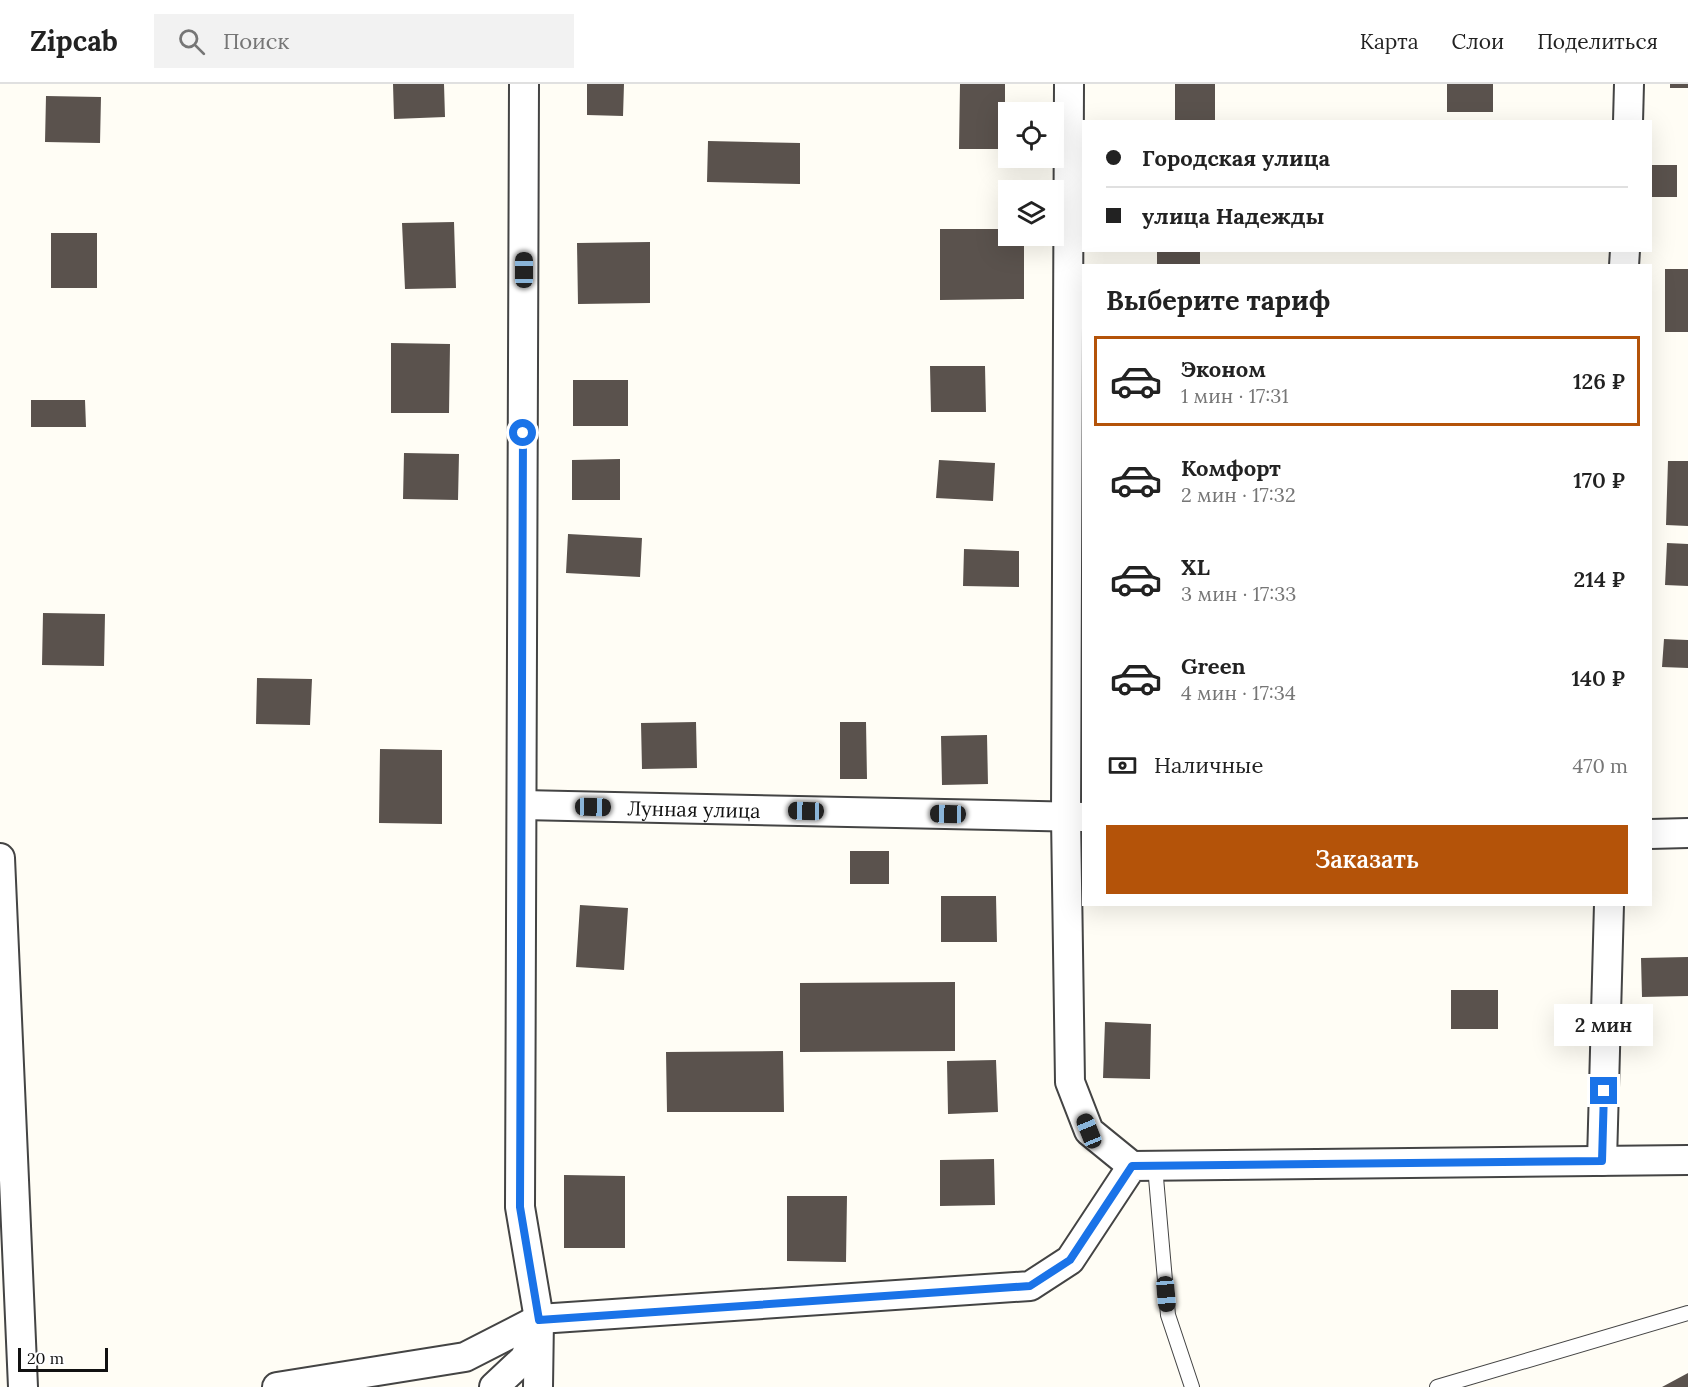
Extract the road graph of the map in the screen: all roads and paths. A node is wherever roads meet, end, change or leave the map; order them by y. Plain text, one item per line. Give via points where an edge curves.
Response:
1 (524, 84) edge
2 (1069, 84) edge
3 (1629, 84) edge
4 (1628, 120) edge
5 (522, 805) junction
6 (1075, 817) edge
7 (1688, 833) edge
8 (1652, 834) edge
9 (0, 858) edge
10 (1609, 906) edge
11 (1688, 1160) edge
12 (1602, 1161) junction
13 (1144, 1166) junction
14 (1688, 1313) edge
15 (539, 1320) junction
16 (23, 1387) edge
17 (278, 1387) edge
18 (494, 1387) edge
19 (538, 1387) edge
20 (1192, 1387) edge
21 (1437, 1387) edge

1 - 5 street
2 - 6 street
3 - 4 street
5 - 6 street, Лунная улица
5 - 15 street via 520,1207
6 - 13 street via 1070,1082 1089,1131
7 - 8 street
9 - 16 street
10 - 12 street
11 - 12 street
12 - 13 street
13 - 15 street via 1070,1260 1030,1286
13 - 20 lane via 1168,1315
14 - 21 lane
15 - 17 street via 465,1357
15 - 18 street via 525,1358
15 - 19 street

